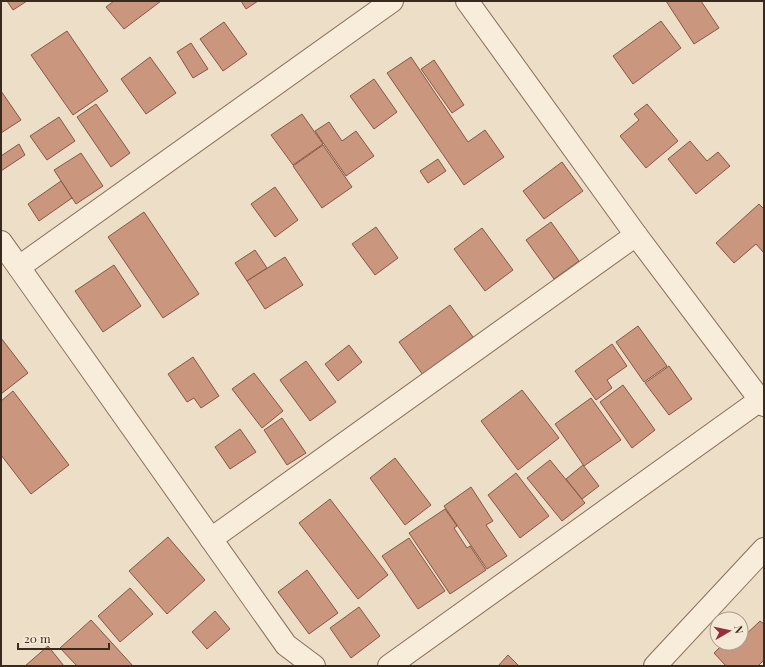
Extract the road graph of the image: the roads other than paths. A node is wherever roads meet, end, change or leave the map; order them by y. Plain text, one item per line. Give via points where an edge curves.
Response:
1 (392, 1) edge
2 (467, 1) edge
3 (636, 235) junction
4 (1, 242) edge
5 (19, 267) junction
6 (762, 402) edge
7 (211, 539) junction
8 (760, 563) edge
9 (314, 666) edge
10 (389, 666) edge
11 (655, 666) edge

1 - 5 street
2 - 3 street
3 - 6 street
3 - 7 street
4 - 5 street
5 - 7 street
6 - 10 street
7 - 9 street via 286,645
8 - 11 street

